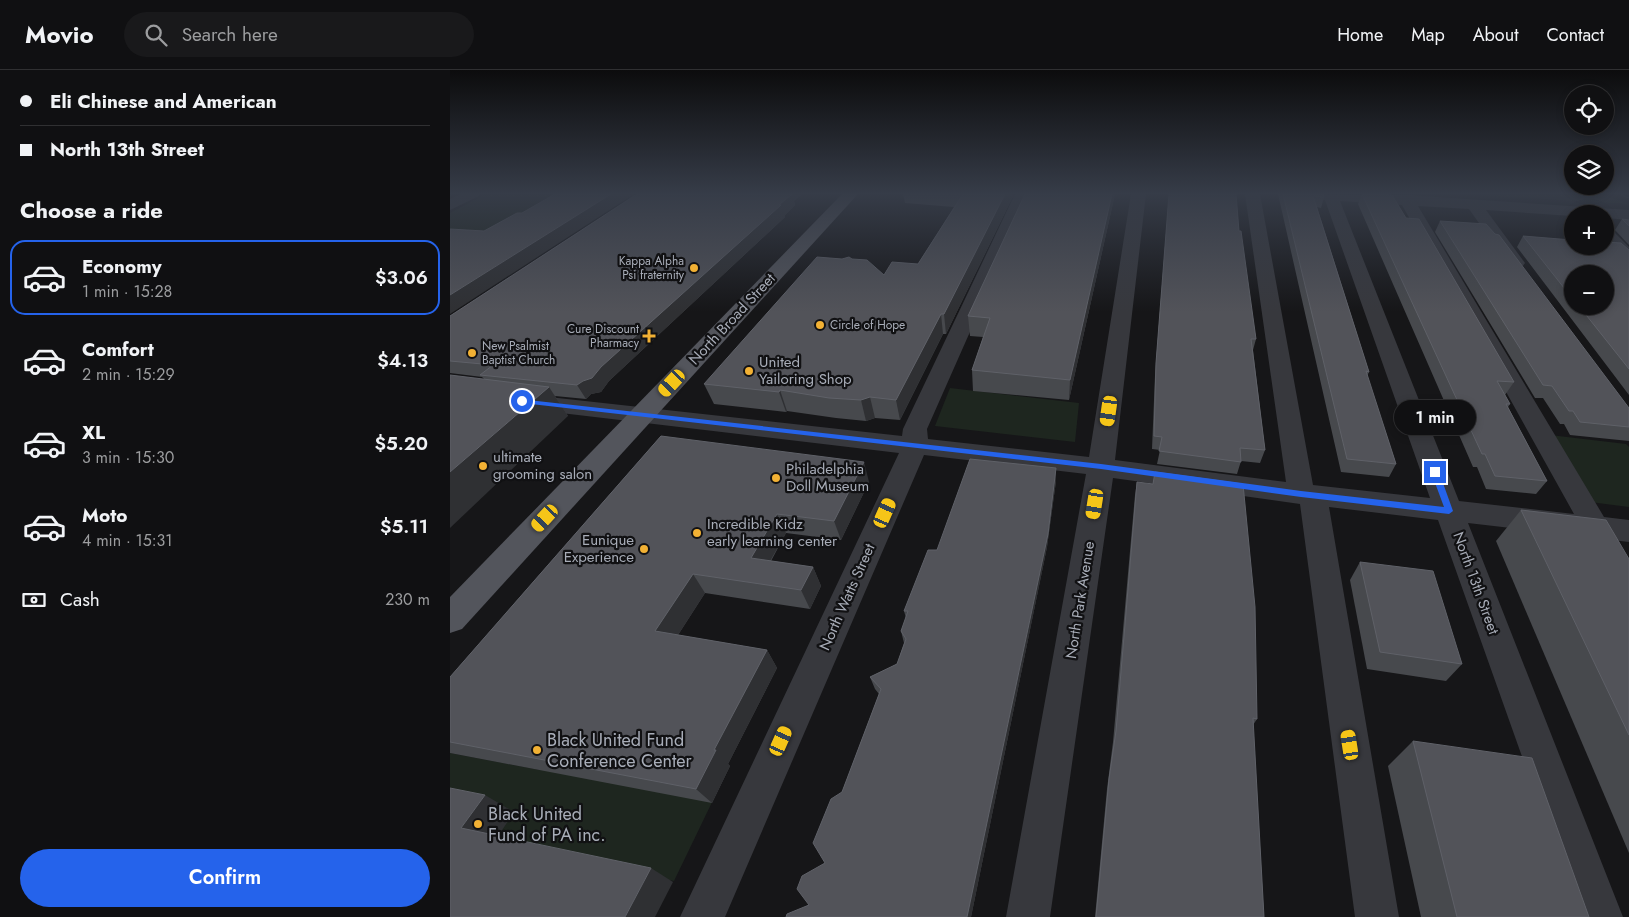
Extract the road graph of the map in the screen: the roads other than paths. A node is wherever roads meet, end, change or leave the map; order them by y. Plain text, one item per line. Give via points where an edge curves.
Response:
1 (813, 234) edge
2 (1005, 234) edge
3 (1133, 234) edge
4 (1260, 234) edge
5 (1338, 234) edge
6 (1425, 234) edge
7 (1495, 234) edge
8 (1614, 242) edge
9 (1629, 256) edge
10 (1530, 281) edge
11 (450, 393) edge
12 (642, 415) junction
13 (915, 446) junction
14 (1101, 467) junction
15 (1307, 494) junction
16 (1449, 511) junction
17 (1629, 531) edge
18 (1590, 537) junction
19 (450, 619) edge
20 (702, 917) edge
21 (1028, 917) edge
22 (1377, 917) edge
23 (1601, 917) edge

1 - 12 main road, North Broad Street
2 - 13 street, North Watts Street via 914,429
3 - 14 street, North Park Avenue
4 - 15 street
5 - 16 street, North 13th Street
6 - 18 street
7 - 10 street
8 - 9 street
11 - 12 street
12 - 13 street
12 - 19 main road, North Broad Street
13 - 14 street
13 - 20 street, North Watts Street
14 - 15 street
14 - 21 street, North Park Avenue
15 - 16 street
15 - 22 street
16 - 18 street
16 - 23 street, North 13th Street
17 - 18 street

